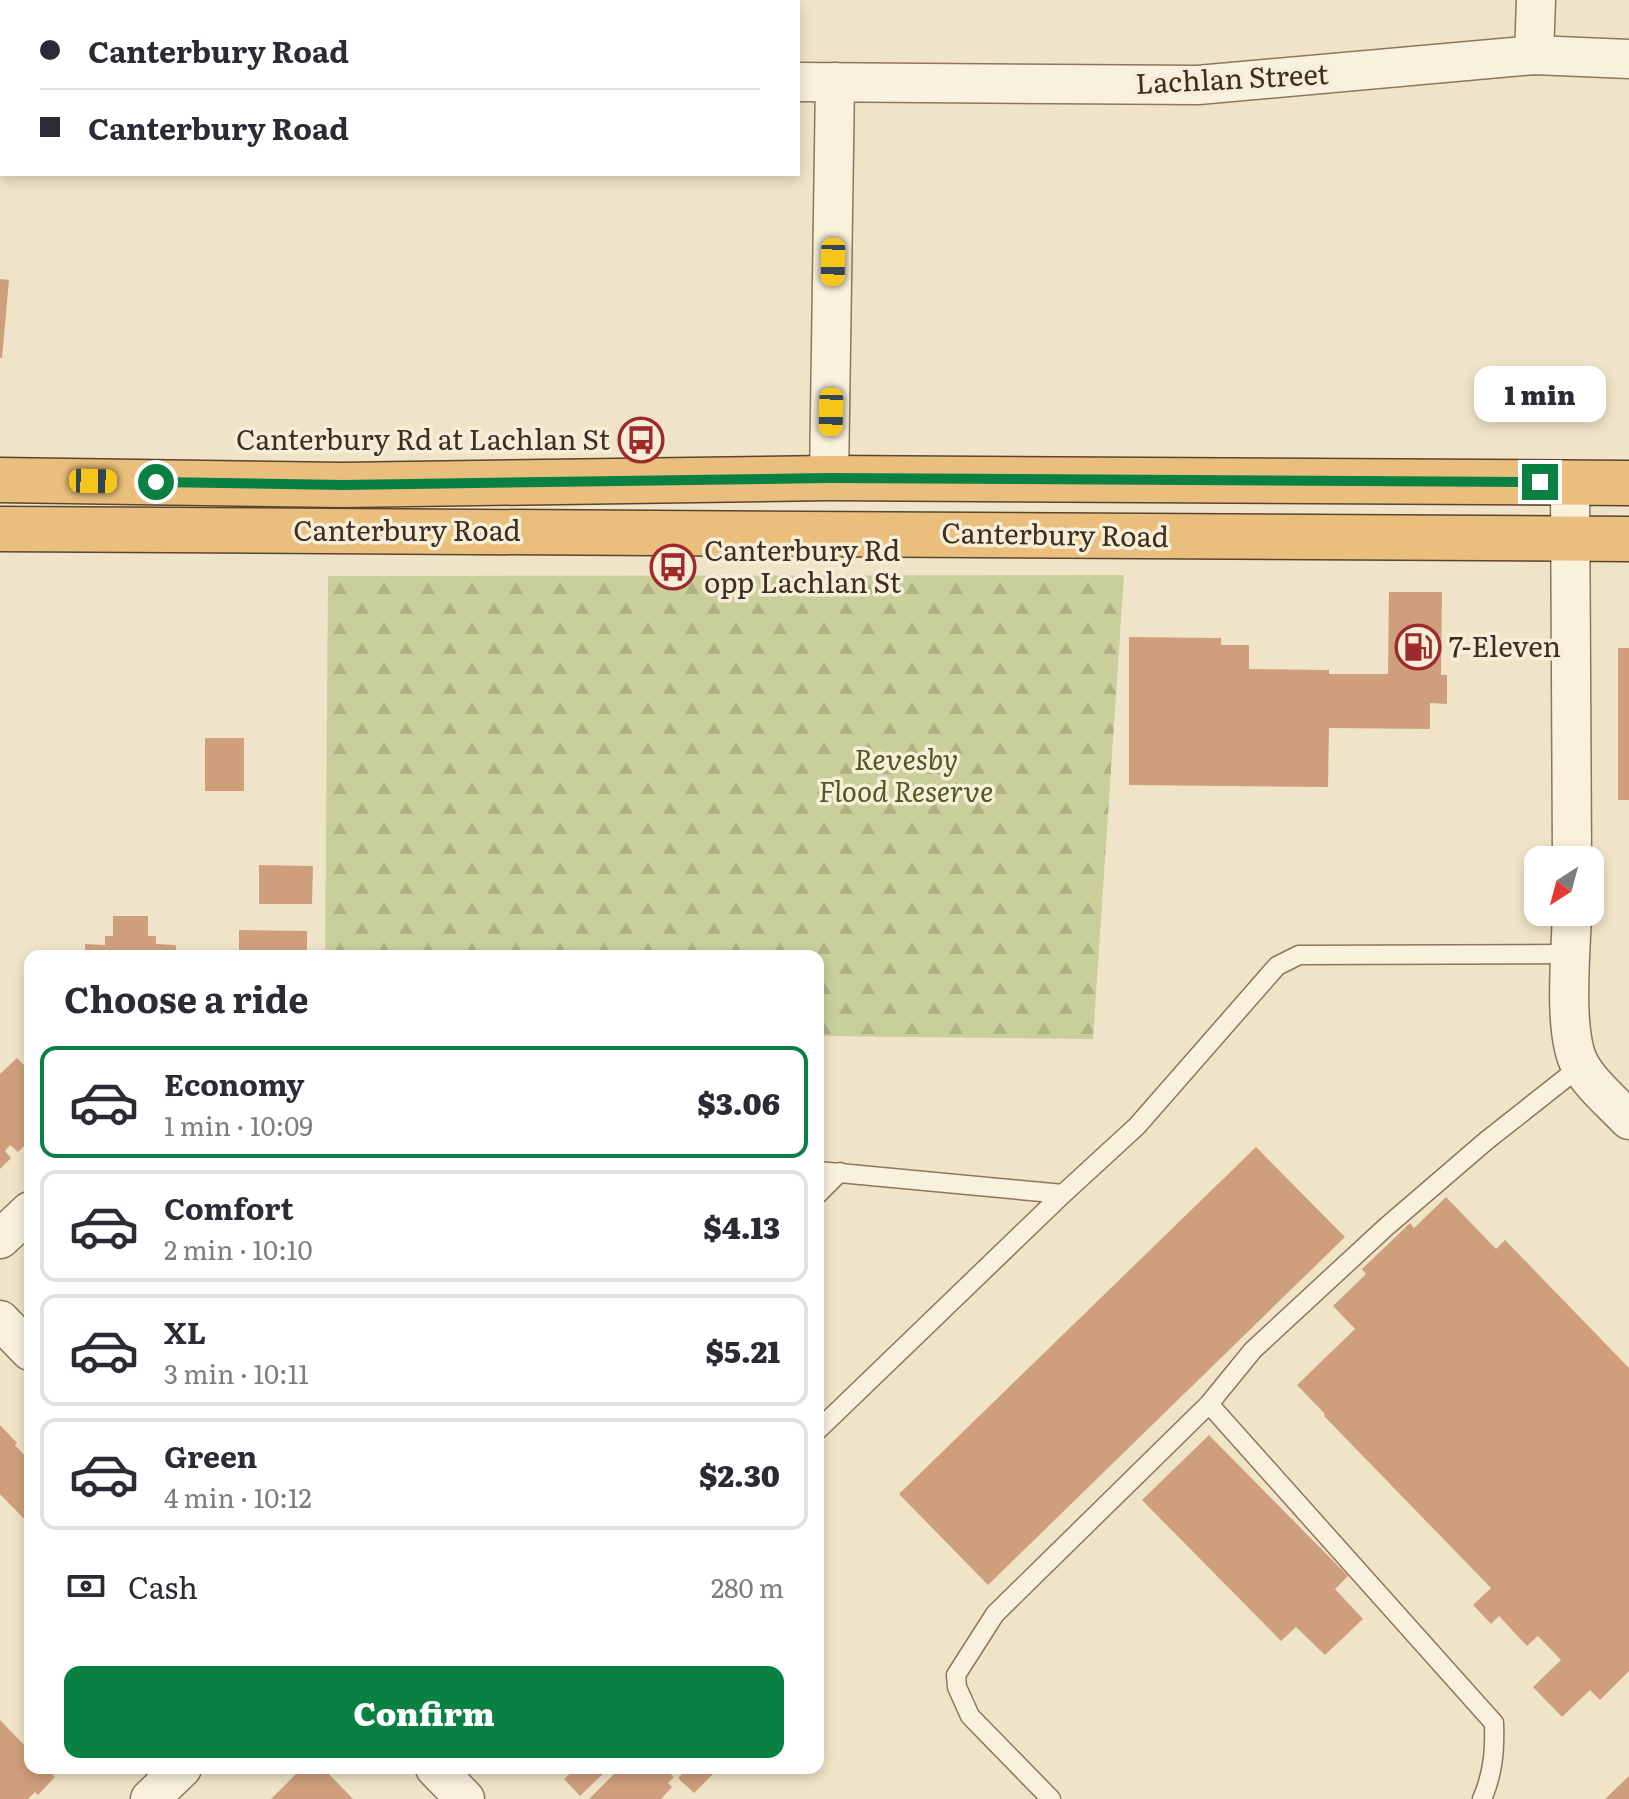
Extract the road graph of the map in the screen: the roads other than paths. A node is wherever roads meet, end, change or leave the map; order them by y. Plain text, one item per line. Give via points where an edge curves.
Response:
1 (1536, 0) edge
2 (1534, 55) junction
3 (1629, 59) edge
4 (800, 82) edge
5 (835, 82) junction
6 (829, 478) junction
7 (0, 480) edge
8 (1570, 482) junction
9 (1629, 483) edge
10 (0, 529) edge
11 (1629, 539) edge
12 (1572, 540) junction
13 (1572, 846) edge
14 (1572, 926) edge
15 (1571, 954) junction
16 (1581, 1066) junction
17 (1629, 1120) edge
18 (824, 1171) edge
19 (840, 1172) junction
20 (824, 1188) edge
21 (1063, 1194) junction
22 (24, 1217) edge
23 (0, 1239) edge
24 (0, 1320) edge
25 (24, 1345) edge
26 (1209, 1404) junction
27 (824, 1424) edge
28 (176, 1774) edge
29 (441, 1774) edge
30 (150, 1799) edge
31 (465, 1799) edge
32 (1051, 1799) edge
33 (1482, 1799) edge

1 - 2 street
2 - 3 street, Lachlan Street
2 - 5 street, Lachlan Street via 1198,85
4 - 5 street, Lachlan Street
5 - 6 street
6 - 7 highway, Canterbury Road via 343,485
6 - 8 highway, Canterbury Road
8 - 9 highway, Canterbury Road
8 - 12 street
10 - 12 highway, Canterbury Road
11 - 12 highway, Canterbury Road
12 - 13 street
14 - 15 street
15 - 16 street via 1571,1030
15 - 21 lane via 1299,955 1277,966 1137,1126
16 - 17 street
16 - 26 lane via 1386,1227 1253,1350
18 - 19 lane
19 - 20 lane
19 - 21 lane
21 - 27 lane
22 - 23 street
24 - 25 street
26 - 32 lane via 995,1614 956,1675 970,1716
26 - 33 lane via 1494,1723 1495,1751
28 - 30 street
29 - 31 street

